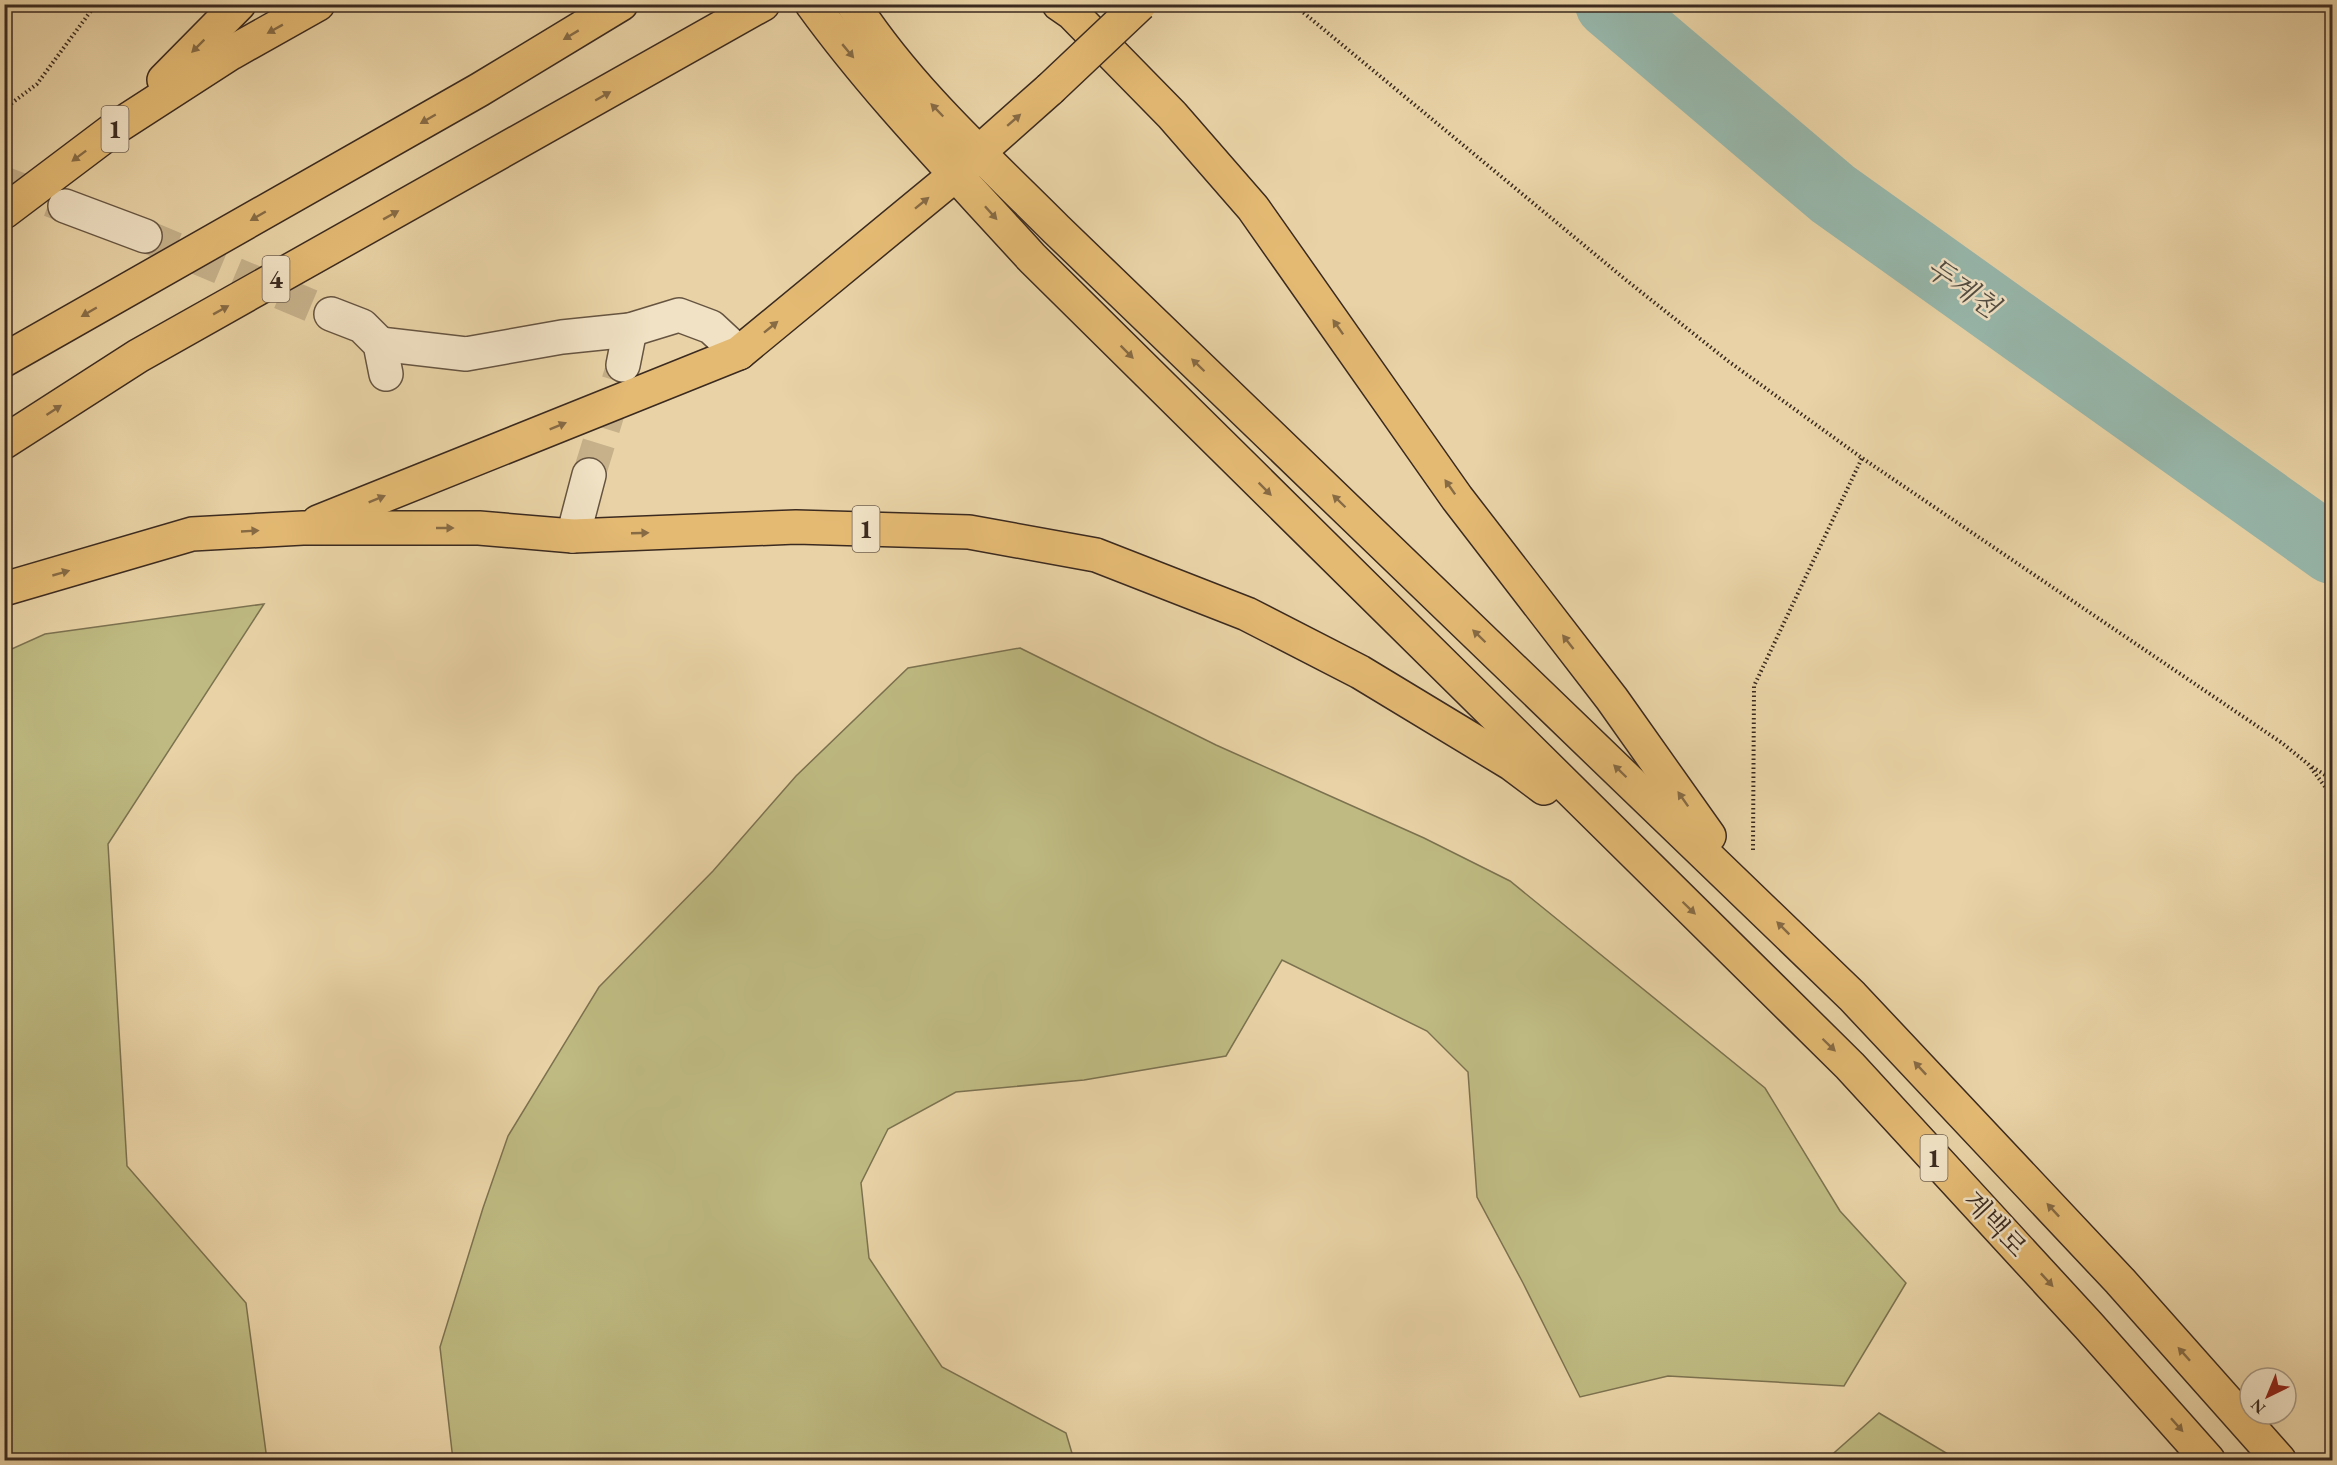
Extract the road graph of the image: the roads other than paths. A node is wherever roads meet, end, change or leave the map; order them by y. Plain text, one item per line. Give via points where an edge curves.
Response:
1 (239, 4) edge
2 (318, 4) edge
3 (621, 4) edge
4 (763, 4) edge
5 (812, 4) edge
6 (853, 4) edge
7 (1059, 4) edge
8 (1140, 4) edge
9 (118, 126) junction
10 (967, 163) junction
11 (65, 206) tunnel mouth
12 (4, 212) edge
13 (145, 236) tunnel mouth
14 (331, 314) tunnel mouth
15 (630, 330) junction
16 (739, 353) junction
17 (4, 360) edge
18 (623, 365) tunnel mouth
19 (4, 442) edge
20 (589, 476) tunnel mouth
21 (303, 528) junction
22 (573, 536) junction
23 (4, 589) edge
24 (1647, 867) junction
25 (1753, 898) junction
26 (2208, 1461) edge
27 (2279, 1461) edge

1 -> 9 main road
2 -> 9 main road, 1 via 231,52
3 -> 17 main road, 4 via 478,90
19 -> 4 main road, 4 via 138,356
5 -> 10 main road via 907,121
10 -> 6 main road via 934,107
25 -> 7 main road via 1612,699 1457,498 1252,208 1172,115
10 -> 8 main road, bridge
9 -> 12 main road, 1
16 -> 10 main road
10 -> 24 main road via 1032,258
25 -> 10 main road via 1056,229
11 - 13 street
14 - 15 street via 362,326 383,359 466,354
15 - 16 street via 679,315 711,327
15 - 18 street
21 -> 16 main road
20 - 22 street
21 -> 22 main road, 1 via 479,528
23 -> 21 main road, 1 via 192,534
22 -> 24 main road, 1 via 796,527 969,532 1096,555 1247,614 1360,672 1512,764
24 -> 26 main road, 계백로 / 1 via 1850,1066
27 -> 25 main road, 계백로 / 1 via 2120,1281 1852,996

